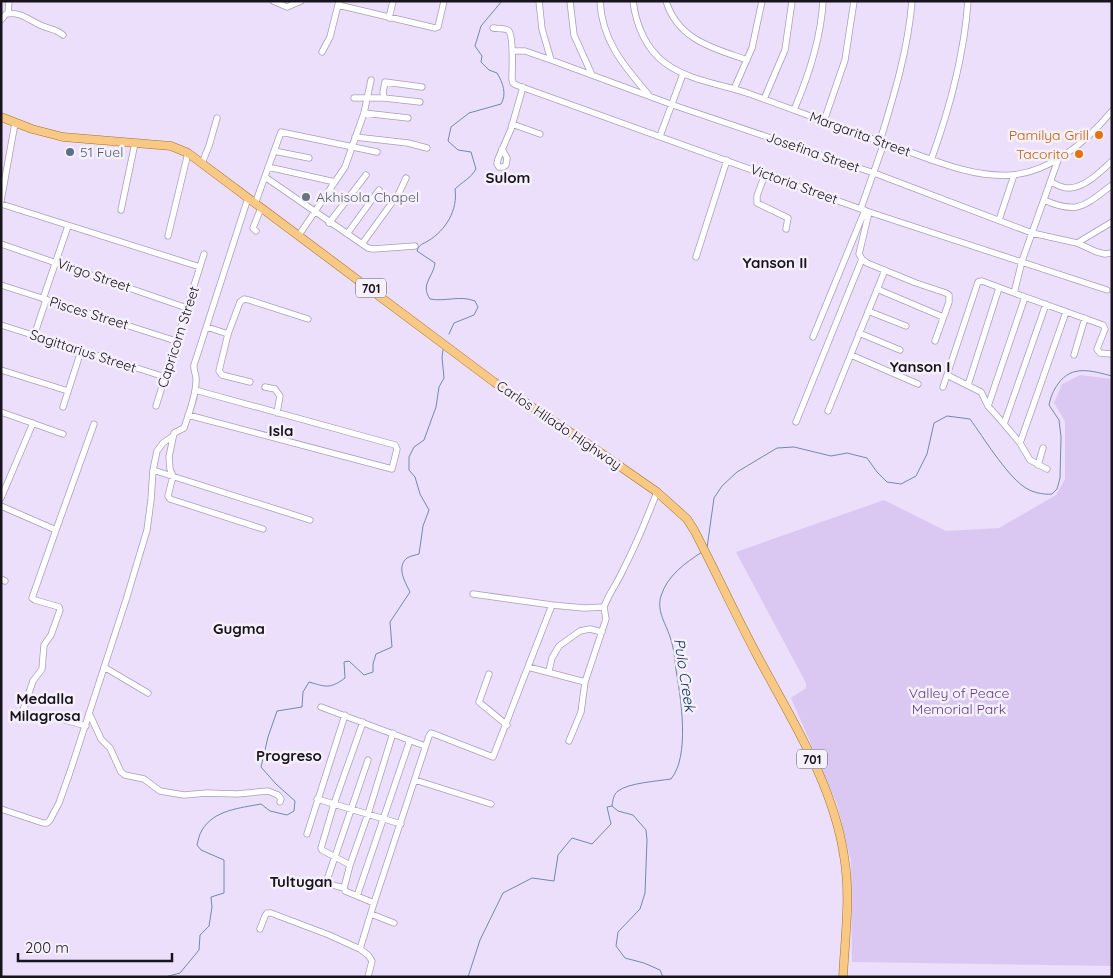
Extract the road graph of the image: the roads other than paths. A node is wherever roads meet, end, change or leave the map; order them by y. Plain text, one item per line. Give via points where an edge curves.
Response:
1 (9, 1) edge
2 (272, 1) edge
3 (301, 1) edge
4 (393, 1) edge
5 (444, 1) edge
6 (539, 1) edge
7 (570, 1) edge
8 (600, 1) edge
9 (633, 1) edge
10 (666, 1) edge
11 (762, 1) edge
12 (792, 1) edge
13 (823, 1) edge
14 (854, 1) edge
15 (912, 1) edge
16 (968, 1) edge
17 (338, 3) edge
18 (8, 13) junction
19 (389, 18) junction
20 (1, 20) edge
21 (493, 28) dead end
22 (63, 35) dead end
23 (513, 51) junction
24 (322, 52) dead end
25 (551, 60) junction
26 (747, 60) junction
27 (684, 74) junction
28 (592, 75) junction
29 (371, 80) dead end
30 (422, 87) dead end
31 (522, 87) junction
32 (734, 89) junction
33 (650, 96) junction
34 (354, 98) dead end
35 (384, 98) junction
36 (367, 99) junction
37 (764, 99) junction
38 (420, 102) dead end
39 (673, 105) junction
40 (794, 110) junction
41 (1112, 111) edge
42 (364, 113) junction
43 (1, 117) edge
44 (217, 118) dead end
45 (408, 118) dead end
46 (824, 121) junction
47 (15, 123) junction
48 (512, 124) junction
49 (540, 134) dead end
50 (660, 136) junction
51 (355, 137) junction
52 (882, 142) junction
53 (135, 143) junction
54 (352, 146) junction
55 (427, 148) dead end
56 (502, 149) dead end
57 (274, 150) junction
58 (188, 152) junction
59 (377, 152) dead end
60 (309, 158) dead end
61 (727, 160) junction
62 (932, 160) junction
63 (1058, 160) junction
64 (1112, 161) edge
65 (202, 163) junction
66 (268, 167) junction
67 (874, 173) junction
68 (765, 174) junction
69 (1014, 174) junction
70 (366, 175) dead end
71 (265, 177) junction
72 (406, 178) dead end
73 (335, 182) junction
74 (1051, 182) junction
75 (1112, 185) edge
76 (379, 190) dead end
77 (248, 198) junction
78 (1044, 200) junction
79 (1, 202) edge
80 (258, 206) junction
81 (121, 210) dead end
82 (865, 210) junction
83 (315, 211) junction
84 (999, 220) junction
85 (1112, 222) edge
86 (329, 223) junction
87 (68, 226) junction
88 (786, 229) dead end
89 (256, 231) dead end
90 (1032, 233) junction
91 (299, 234) junction
92 (347, 234) junction
93 (168, 236) dead end
94 (1077, 243) junction
95 (1, 244) edge
96 (362, 244) junction
97 (415, 246) dead end
98 (1112, 253) edge
99 (204, 254) dead end
100 (696, 257) dead end
101 (862, 259) junction
102 (56, 261) junction
103 (1022, 261) junction
104 (200, 268) junction
105 (885, 270) junction
106 (1, 285) edge
107 (999, 288) junction
108 (877, 289) junction
109 (1107, 290) dead end
110 (1014, 293) junction
111 (1025, 297) junction
112 (45, 300) junction
113 (1046, 304) junction
114 (187, 308) junction
115 (868, 311) junction
116 (1066, 312) junction
117 (943, 317) junction
118 (1085, 318) junction
119 (308, 319) dead end
120 (1, 326) edge
121 (906, 326) dead end
122 (207, 327) junction
123 (859, 333) junction
124 (228, 334) junction
125 (34, 336) junction
126 (813, 337) dead end
127 (176, 341) junction
128 (935, 341) dead end
129 (900, 350) dead end
130 (81, 351) junction
131 (851, 354) junction
132 (1112, 354) edge
133 (1074, 355) dead end
134 (1, 370) edge
135 (947, 375) junction
136 (165, 377) junction
137 (250, 382) dead end
138 (918, 384) dead end
139 (968, 385) junction
140 (265, 387) dead end
141 (943, 387) dead end
142 (195, 390) junction
143 (68, 392) junction
144 (156, 406) dead end
145 (988, 406) junction
146 (63, 407) dead end
147 (828, 411) dead end
148 (1, 412) edge
149 (277, 413) junction
150 (188, 415) junction
151 (796, 422) dead end
152 (32, 423) junction
153 (94, 424) dead end
154 (1004, 424) junction
155 (63, 434) dead end
156 (173, 436) junction
157 (1020, 443) junction
158 (1043, 448) dead end
159 (1038, 464) junction
160 (1047, 469) dead end
161 (153, 470) junction
162 (174, 476) junction
163 (656, 492) junction
164 (1, 498) edge
165 (1, 506) edge
166 (310, 520) dead end
167 (263, 529) dead end
168 (56, 530) junction
169 (473, 594) dead end
170 (552, 605) junction
171 (604, 607) junction
172 (602, 632) junction
173 (104, 667) junction
174 (528, 667) junction
175 (549, 671) junction
176 (489, 674) dead end
177 (586, 682) junction
178 (148, 693) dead end
179 (321, 707) dead end
180 (89, 713) junction
181 (345, 715) junction
182 (58, 718) dead end
183 (20, 719) dead end
184 (363, 722) junction
185 (507, 725) junction
186 (86, 726) junction
187 (393, 733) junction
188 (410, 740) junction
189 (569, 742) dead end
190 (426, 746) junction
191 (368, 760) dead end
192 (415, 780) junction
193 (317, 799) junction
194 (280, 802) dead end
195 (334, 804) junction
196 (491, 804) dead end
197 (1, 809) edge
198 (351, 809) junction
199 (368, 814) junction
200 (383, 819) junction
201 (401, 824) junction
202 (307, 834) dead end
203 (334, 856) junction
204 (350, 865) junction
205 (344, 888) junction
206 (357, 896) junction
207 (374, 903) junction
208 (371, 914) junction
209 (394, 923) dead end
210 (260, 928) dead end
211 (360, 950) junction
212 (368, 977) edge
213 (844, 977) edge

1 - 18 street
2 - 3 street via 287,7
4 - 19 street
5 - 19 street via 436,28
6 - 25 street via 542,30
7 - 28 street via 574,35
8 - 33 street via 608,36 620,61
9 - 27 street, Margarita Street via 640,30 652,50
10 - 26 street via 669,12 687,34 702,44
11 - 26 street
12 - 37 street via 784,50
13 - 40 street via 809,74
14 - 46 street via 845,60
15 - 52 street via 901,70
16 - 62 street via 962,55
17 - 19 street
17 - 24 street via 330,37
18 - 20 street
18 - 22 street via 27,17
21 - 23 street via 508,30
23 - 25 street, Josefina Street
23 - 31 street via 513,83
25 - 28 street, Josefina Street
26 - 32 street
27 - 32 street, Margarita Street
27 - 39 street
28 - 33 street, Josefina Street
29 - 36 street
30 - 35 street via 384,82
31 - 48 street
31 - 50 street, Victoria Street
32 - 37 street, Margarita Street
33 - 39 street, Josefina Street
34 - 36 street
35 - 36 street
35 - 38 street
36 - 42 street
37 - 40 street, Margarita Street
39 - 50 street
39 - 67 street, Josefina Street
40 - 46 street, Margarita Street
41 - 63 street, Margarita Street via 1095,131
42 - 45 street
42 - 51 street
43 - 47 main road, Carlos Hilado Highway / 701
44 - 65 street
46 - 52 street, Margarita Street
47 - 53 main road, Carlos Hilado Highway / 701 via 63,136
47 - 79 street
48 - 49 street
48 - 56 street
50 - 61 street, Victoria Street
51 - 54 street
51 - 55 street
52 - 62 street, Margarita Street
52 - 67 street
53 - 58 main road, Carlos Hilado Highway / 701 via 172,146
53 - 81 street
54 - 57 street via 281,132
54 - 59 street
54 - 73 street via 346,167
57 - 60 street
57 - 66 street
58 - 65 main road, Carlos Hilado Highway / 701
58 - 93 street
61 - 68 street, Victoria Street
61 - 100 street
62 - 69 street, Margarita Street via 993,175
63 - 69 street, Margarita Street
63 - 74 street
64 - 74 street via 1078,186 1062,188
65 - 77 main road, Carlos Hilado Highway / 701
66 - 71 street
66 - 73 street
67 - 82 street
67 - 84 street, Josefina Street
68 - 82 street, Victoria Street
68 - 88 street via 757,203 788,218
69 - 84 street
70 - 86 street
71 - 80 street
71 - 83 street
72 - 96 street
73 - 83 street
74 - 78 street
75 - 78 street via 1078,208 1061,208
76 - 92 street
77 - 80 main road, Carlos Hilado Highway / 701
77 - 122 street
78 - 90 street
79 - 87 street
80 - 89 street via 253,228
80 - 91 main road, Carlos Hilado Highway / 701
82 - 101 street via 859,254
82 - 103 street, Victoria Street
82 - 126 street
83 - 86 street
83 - 91 street
84 - 90 street, Josefina Street
85 - 94 street
86 - 92 street
87 - 102 street
87 - 104 street
90 - 94 street, Josefina Street
90 - 103 street
91 - 163 main road, Carlos Hilado Highway / 701 via 494,382
92 - 96 street
94 - 98 street, Josefina Street via 1097,252
95 - 102 street, Virgo Street
96 - 97 street via 374,249
99 - 104 street, Capricorn Street
101 - 105 street
101 - 151 street
102 - 112 street
102 - 114 street, Virgo Street
103 - 109 street, Victoria Street
103 - 110 street
104 - 114 street, Capricorn Street
105 - 108 street
105 - 117 street via 946,293 949,302
106 - 112 street, Pisces Street
107 - 110 street
107 - 135 street via 978,282
107 - 139 street
108 - 115 street
108 - 117 street
110 - 111 street
111 - 113 street
111 - 145 street
112 - 125 street
112 - 127 street, Pisces Street
113 - 116 street
113 - 154 street
114 - 127 street, Capricorn Street
115 - 121 street
115 - 123 street
116 - 118 street
116 - 157 street
117 - 128 street
118 - 132 street via 1105,327 1098,349 1100,353
118 - 133 street
119 - 124 street via 244,299
120 - 125 street, Sagittarius Street
122 - 124 street
122 - 142 street via 194,369
123 - 129 street
123 - 131 street
124 - 137 street via 219,372
125 - 130 street, Sagittarius Street
127 - 136 street, Capricorn Street
130 - 136 street, Sagittarius Street
130 - 143 street
131 - 138 street
131 - 147 street
134 - 143 street
135 - 139 street
135 - 141 street
136 - 144 street, Capricorn Street
139 - 145 street via 981,392
140 - 149 street via 275,389 280,396
142 - 149 street
142 - 150 street
143 - 146 street
145 - 154 street
148 - 152 street
149 - 150 street via 395,445 397,449 392,468
150 - 156 street via 184,428
152 - 155 street
152 - 164 street
153 - 168 street
154 - 157 street
156 - 161 street via 157,451
156 - 162 street via 169,465
157 - 159 street via 1030,460
158 - 159 street
159 - 160 street
161 - 162 street
161 - 173 street via 147,530
162 - 166 street
162 - 167 street via 168,498
163 - 171 street via 638,541
163 - 213 main road, Carlos Hilado Highway / 701 via 686,519 701,543 808,751 832,808 847,875
165 - 168 street
168 - 183 street via 32,598 60,609 44,645 42,669 32,681
169 - 170 street
170 - 171 street
170 - 174 street
171 - 172 street via 606,619
172 - 175 street via 580,631 559,646
172 - 177 street
173 - 178 street
173 - 180 street
174 - 175 street
174 - 185 street
175 - 177 street
176 - 185 street via 480,702
177 - 189 street
179 - 181 street
180 - 186 street
180 - 194 street via 101,739 125,775 173,794 268,791 278,795
181 - 184 street
181 - 193 street
182 - 186 street
184 - 187 street
184 - 195 street
185 - 190 street via 492,758 434,734 429,736
186 - 197 street via 59,804 47,823
187 - 188 street
187 - 199 street
188 - 190 street
188 - 200 street
190 - 192 street
191 - 198 street
192 - 196 street
192 - 201 street
193 - 195 street
193 - 202 street
195 - 198 street
195 - 203 street via 321,848
198 - 199 street
198 - 203 street
199 - 200 street
199 - 204 street
200 - 201 street
200 - 206 street
201 - 207 street
203 - 204 street
203 - 205 street via 327,883
204 - 205 street
205 - 206 street
206 - 207 street
207 - 208 street
208 - 209 street
208 - 211 street
210 - 211 street via 267,913
211 - 212 street via 372,961

